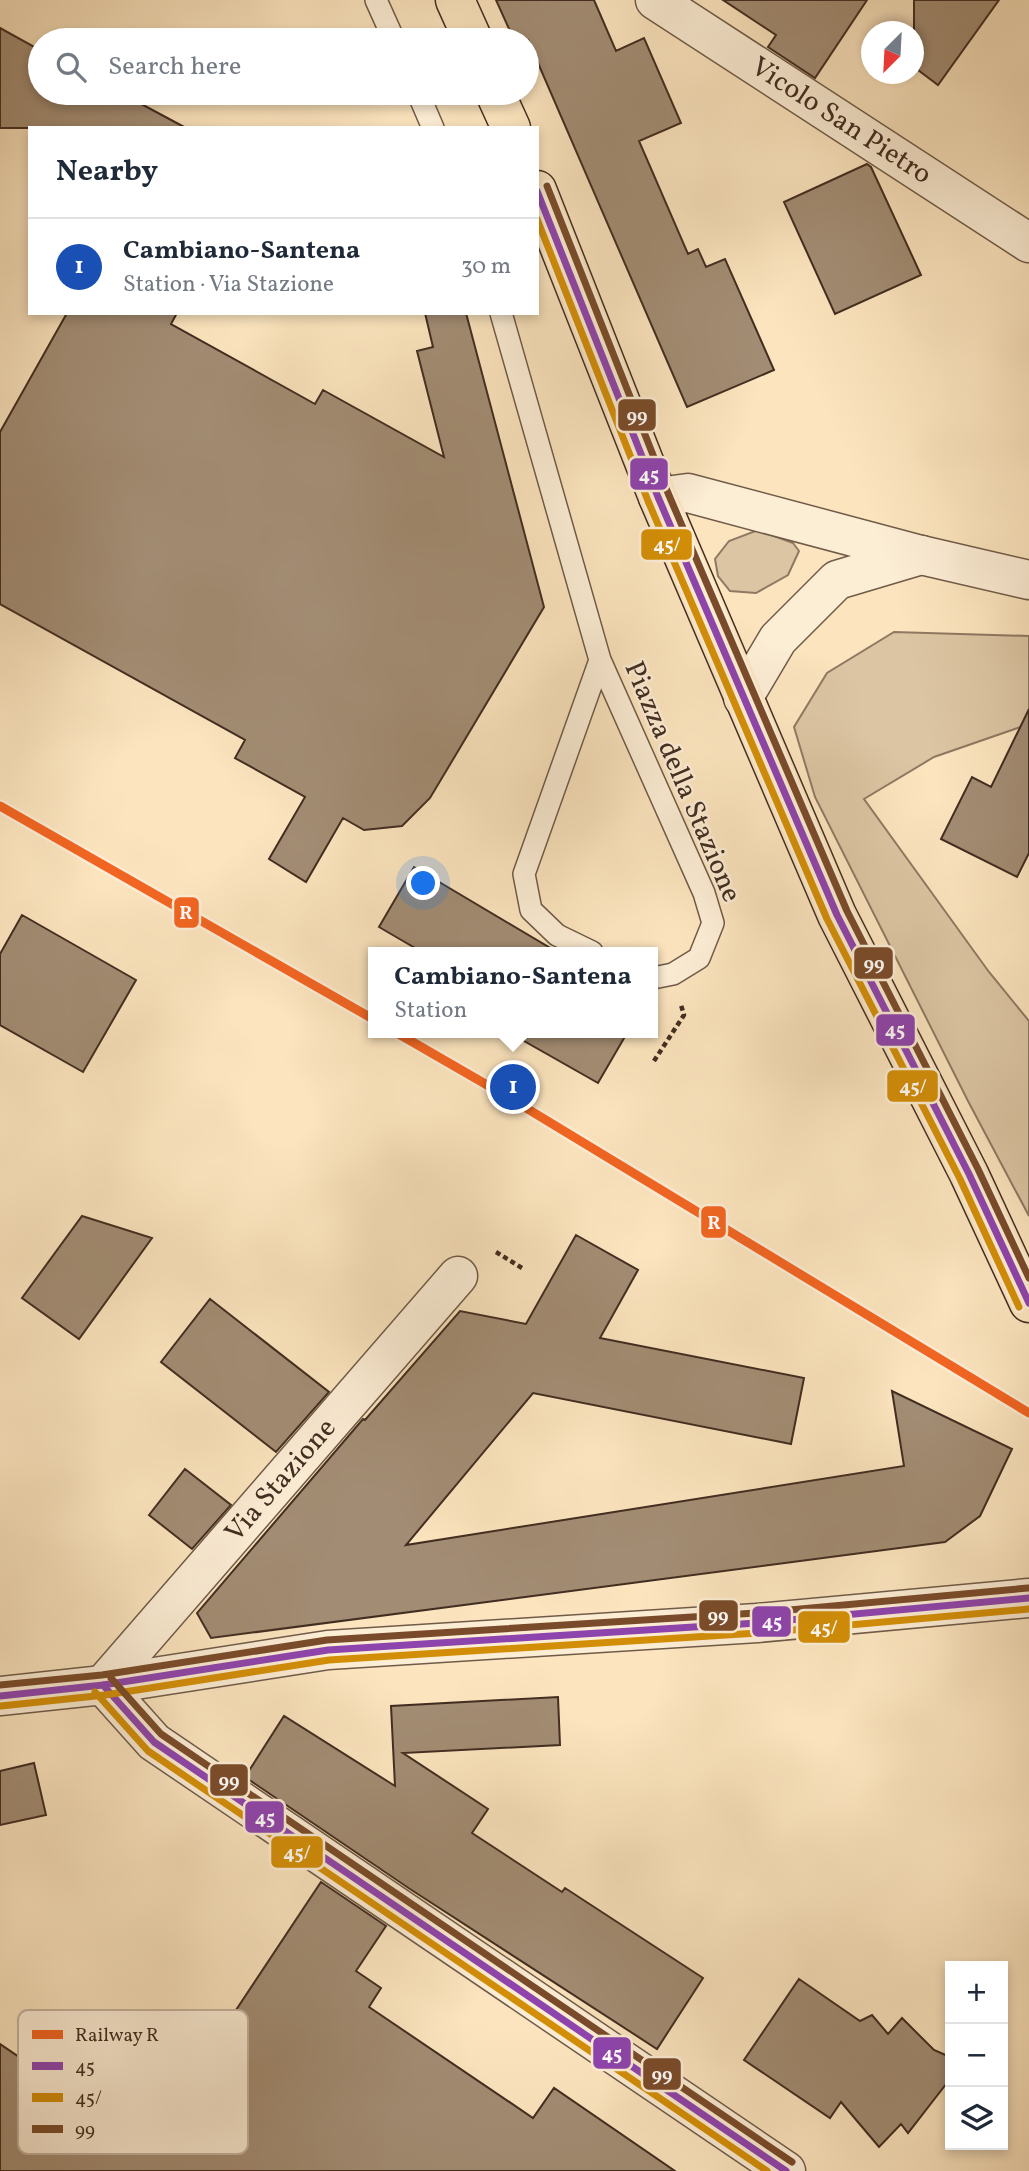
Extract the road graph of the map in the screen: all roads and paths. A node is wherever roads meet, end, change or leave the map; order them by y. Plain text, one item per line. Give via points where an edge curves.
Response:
1 (376, 0) edge
2 (455, 0) edge
3 (655, 0) edge
4 (389, 28) edge
5 (467, 28) edge
6 (423, 105) edge
7 (500, 105) edge
8 (432, 126) edge
9 (510, 126) edge
10 (539, 195) edge
11 (1029, 243) edge
12 (502, 315) edge
13 (657, 496) junction
14 (921, 555) junction
15 (1029, 580) edge
16 (600, 660) junction
17 (743, 698) junction
18 (582, 947) edge
19 (658, 977) edge
20 (684, 1015) dead end
21 (654, 1061) dead end
22 (458, 1276) dead end
23 (1029, 1303) edge
24 (1029, 1598) edge
25 (103, 1685) junction
26 (0, 1696) edge
27 (786, 2171) edge

1 - 4 lane
2 - 5 main road
3 - 11 street, Vicolo San Pietro
6 - 8 lane
7 - 9 main road
10 - 13 main road
12 - 16 lane, Piazza della Stazione
13 - 14 street via 688,493
13 - 17 main road
14 - 15 street
14 - 17 street via 836,580 778,639
16 - 18 lane, Piazza della Stazione via 524,874 531,910 557,934
16 - 19 lane, Piazza della Stazione via 704,893 712,923 699,958 673,974
17 - 23 main road via 837,915
20 - 21 path
22 - 25 street, Via Stazione
24 - 25 street via 757,1623 328,1650
25 - 26 street
25 - 27 street via 154,1742

